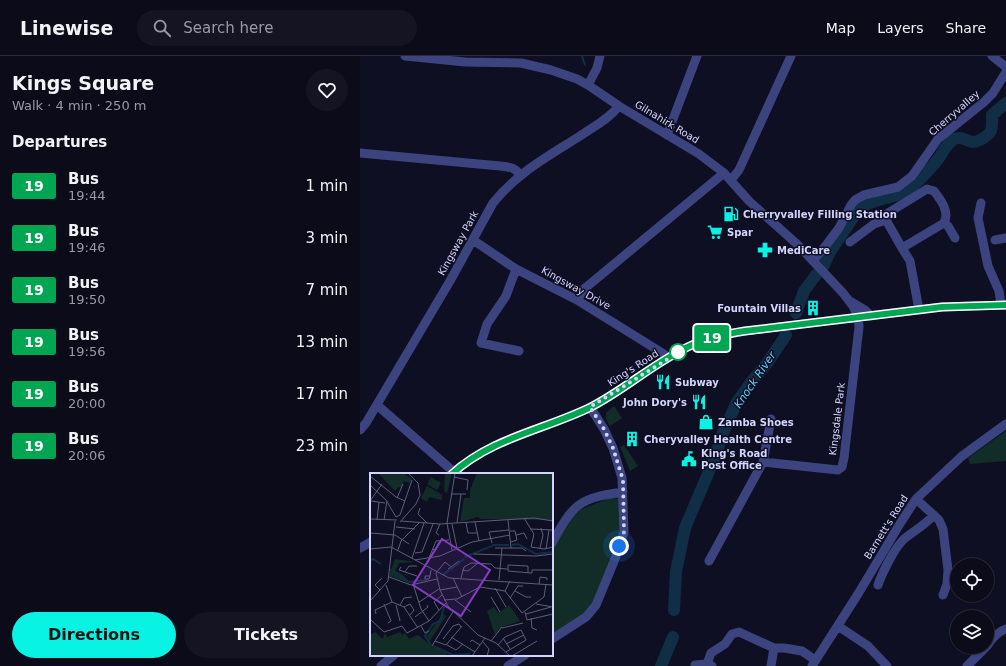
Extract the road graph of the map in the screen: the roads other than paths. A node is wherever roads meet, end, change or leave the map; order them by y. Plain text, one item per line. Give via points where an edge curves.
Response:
1 (405, 56) edge
2 (600, 56) edge
3 (697, 56) edge
4 (791, 56) edge
5 (992, 56) edge
6 (465, 59) edge
7 (1006, 67) edge
8 (1006, 72) edge
9 (588, 85) junction
10 (619, 106) junction
11 (667, 135) junction
12 (360, 153) edge
13 (724, 173) junction
14 (520, 175) junction
15 (731, 180) junction
16 (981, 204) dead end
17 (886, 220) junction
18 (944, 223) junction
19 (955, 238) dead end
20 (1006, 238) edge
21 (473, 240) junction
22 (995, 240) dead end
23 (850, 242) dead end
24 (902, 248) junction
25 (813, 261) junction
26 (516, 269) junction
27 (577, 300) junction
28 (849, 300) junction
29 (1004, 305) edge
30 (919, 310) junction
31 (870, 316) junction
32 (858, 317) junction
33 (519, 351) dead end
34 (667, 358) junction
35 (377, 405) junction
36 (590, 407) junction
37 (771, 419) dead end
38 (1006, 424) edge
39 (360, 430) edge
40 (763, 462) junction
41 (453, 473) edge
42 (623, 492) junction
43 (916, 499) junction
44 (934, 515) junction
45 (553, 541) edge
46 (370, 543) edge
47 (360, 548) edge
48 (709, 561) dead end
49 (878, 585) dead end
50 (943, 595) dead end
51 (838, 626) junction
52 (1006, 629) edge
53 (994, 636) edge
54 (553, 638) edge
55 (774, 648) junction
56 (979, 654) edge
57 (393, 656) edge
58 (523, 656) edge
59 (974, 659) junction
60 (813, 663) edge
61 (695, 665) dead end
62 (710, 665) edge
63 (381, 666) edge
64 (508, 666) edge
65 (771, 666) edge
66 (887, 666) edge
67 (967, 666) edge
68 (981, 666) edge

1 - 6 street, Gilnahirk Road
2 - 9 street
3 - 11 street
4 - 15 street via 739,170
5 - 7 street
6 - 9 street, Gilnahirk Road via 537,66
8 - 25 street, Cherryvalley via 984,102 938,139 912,176 898,187 855,200 835,233
9 - 10 street, Gilnahirk Road
10 - 11 street, Gilnahirk Road
10 - 14 street, Kingsway Park via 596,125
11 - 13 street, Gilnahirk Road
12 - 14 street via 510,167
13 - 15 street, Gilnahirk Road
13 - 27 street via 584,289
14 - 21 street, Kingsway Park via 504,189 493,204
15 - 25 street, Gilnahirk Road via 749,201 783,230
16 - 29 street via 978,218 988,266
17 - 18 street via 888,213 930,189 937,195 947,213
17 - 23 street via 874,224
17 - 24 street
18 - 19 street
18 - 24 street
20 - 22 street
21 - 26 street, Kingsway Drive
21 - 35 street, Kingsway Park
24 - 30 street via 910,262
25 - 28 street, Gilnahirk Road
26 - 27 street, Kingsway Drive
26 - 33 street via 506,296 487,324 481,343
27 - 34 street, Kingsway Drive
28 - 31 street
28 - 32 street, Gilnahirk Road
29 - 30 street, King's Road
30 - 31 street, King's Road
31 - 32 street, King's Road
32 - 34 street, King's Road via 718,336 691,345
32 - 40 street, Kingsdale Park via 860,327 842,467 838,470
34 - 36 street, King's Road
35 - 39 street, Kingsway Park
35 - 41 street
36 - 41 street, King's Road via 504,441 481,453
36 - 42 street via 613,448 622,478
37 - 40 street
38 - 43 street, Barnett's Road via 962,456
40 - 48 street
42 - 45 street via 592,498 578,505 564,520
42 - 54 street via 624,532 596,606 586,617
43 - 44 street
43 - 51 street, Barnett's Road
44 - 49 street via 903,540 884,569
44 - 50 street via 942,529 948,570
46 - 47 street
51 - 60 street, Barnett's Road
51 - 66 street via 868,646
52 - 53 street
55 - 60 street via 802,651
55 - 62 street via 739,632 732,634 725,644 711,653
55 - 65 street
56 - 59 street
57 - 63 street
58 - 64 street
59 - 67 street
59 - 68 street
61 - 62 street

